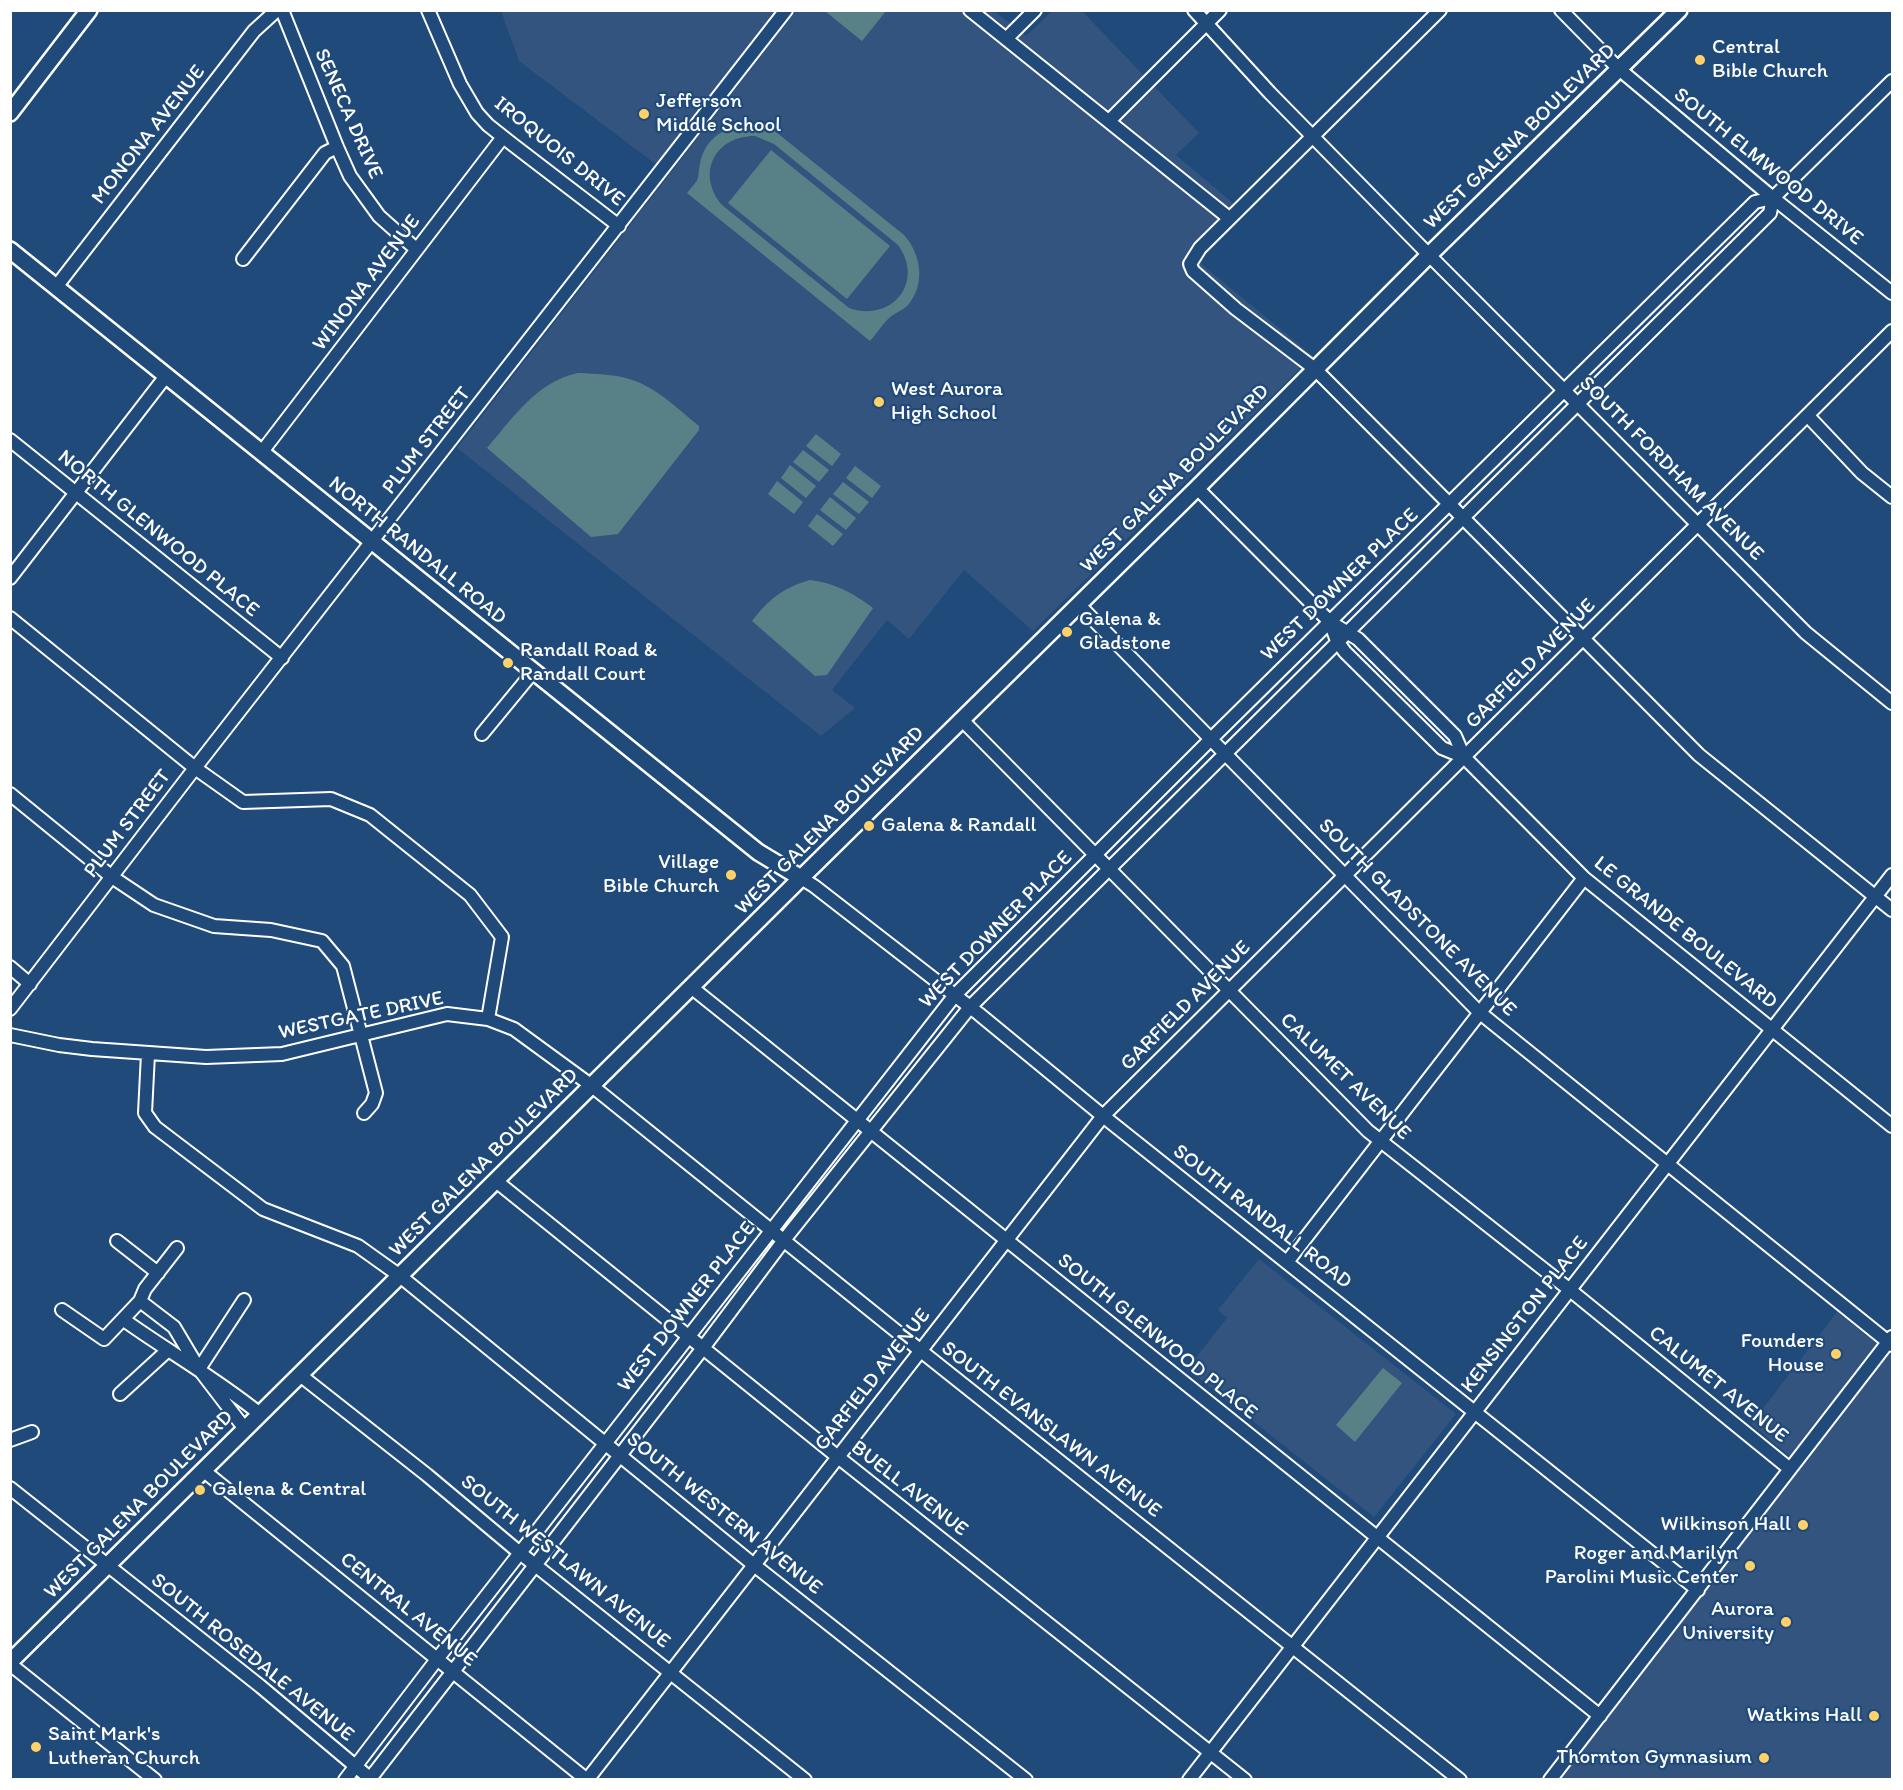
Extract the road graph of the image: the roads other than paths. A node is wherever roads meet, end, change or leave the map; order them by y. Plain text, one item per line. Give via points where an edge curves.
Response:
1 (90, 10) edge
2 (277, 10) edge
3 (282, 10) edge
4 (428, 10) edge
5 (786, 10) edge
6 (970, 10) edge
7 (1035, 10) edge
8 (1194, 10) edge
9 (1220, 10) edge
10 (1440, 10) edge
11 (1561, 10) edge
12 (1679, 10) edge
13 (1207, 24) junction
14 (1007, 38) junction
15 (1619, 69) junction
16 (1893, 81) edge
17 (10, 112) edge
18 (1109, 121) junction
19 (1313, 135) junction
20 (503, 137) junction
21 (337, 147) junction
22 (1773, 198) junction
23 (1229, 218) junction
24 (619, 226) junction
25 (416, 249) junction
26 (10, 250) edge
27 (1430, 255) junction
28 (243, 259) dead end
29 (56, 287) junction
30 (1893, 293) edge
31 (1893, 332) edge
32 (1315, 369) junction
33 (166, 376) junction
34 (1564, 390) junction
35 (1577, 403) junction
36 (1808, 416) junction
37 (10, 440) edge
38 (261, 453) junction
39 (1197, 488) junction
40 (74, 493) junction
41 (1893, 497) edge
42 (1449, 505) junction
43 (1461, 518) junction
44 (1699, 524) junction
45 (373, 542) junction
46 (10, 578) edge
47 (1078, 604) junction
48 (10, 618) edge
49 (1330, 622) junction
50 (1342, 637) junction
51 (1584, 639) junction
52 (282, 658) junction
53 (533, 672) junction
54 (1893, 702) edge
55 (963, 720) junction
56 (482, 734) dead end
57 (1211, 739) junction
58 (1226, 754) junction
59 (1464, 757) junction
60 (195, 768) junction
61 (10, 794) edge
62 (1096, 856) junction
63 (1108, 868) junction
64 (1893, 875) edge
65 (1346, 876) junction
66 (112, 877) junction
67 (801, 878) junction
68 (1584, 878) junction
69 (1876, 897) junction
70 (1893, 910) edge
71 (10, 967) edge
72 (30, 984) junction
73 (692, 987) junction
74 (1231, 990) junction
75 (955, 995) junction
76 (970, 1007) junction
77 (10, 1008) edge
78 (1479, 1012) junction
79 (488, 1019) junction
80 (1773, 1030) junction
81 (360, 1034) junction
82 (10, 1035) edge
83 (148, 1054) junction
84 (592, 1086) junction
85 (364, 1113) dead end
86 (1103, 1116) junction
87 (856, 1120) junction
88 (1893, 1126) edge
89 (871, 1132) junction
90 (1379, 1142) junction
91 (1667, 1163) junction
92 (496, 1181) junction
93 (771, 1229) junction
94 (784, 1240) junction
95 (117, 1241) dead end
96 (1007, 1241) junction
97 (177, 1248) dead end
98 (1287, 1262) junction
99 (158, 1273) junction
100 (400, 1276) junction
101 (1570, 1290) junction
102 (244, 1299) dead end
103 (140, 1301) junction
104 (62, 1310) dead end
105 (124, 1320) junction
106 (689, 1336) junction
107 (1891, 1341) edge
108 (703, 1348) junction
109 (166, 1351) junction
110 (921, 1352) junction
111 (200, 1369) junction
112 (300, 1375) junction
113 (120, 1394) dead end
114 (1474, 1413) junction
115 (260, 1414) junction
116 (245, 1429) junction
117 (32, 1432) dead end
118 (10, 1440) edge
119 (605, 1444) junction
120 (620, 1456) junction
121 (838, 1457) junction
122 (1790, 1469) junction
123 (204, 1471) junction
124 (10, 1488) edge
125 (1377, 1538) junction
126 (520, 1553) junction
127 (535, 1565) junction
128 (754, 1565) junction
129 (107, 1566) junction
130 (1698, 1590) junction
131 (1292, 1647) junction
132 (438, 1658) junction
133 (10, 1663) edge
134 (453, 1671) junction
135 (672, 1672) junction
136 (1600, 1716) junction
137 (1211, 1752) junction
138 (355, 1766) junction
139 (155, 1779) edge
140 (345, 1779) edge
141 (370, 1779) edge
142 (587, 1779) edge
143 (806, 1779) edge
144 (1026, 1779) edge
145 (1189, 1779) edge
146 (1245, 1779) edge
147 (1460, 1779) edge
148 (1550, 1779) edge

1 - 17 main road
2 - 29 street, MONONA AVENUE via 254,31
3 - 21 street, SENECA DRIVE
4 - 20 street, IROQUOIS DRIVE via 469,99 488,125
5 - 24 street, PLUM STREET
6 - 14 street
7 - 14 street
8 - 13 street, SOUTH FORDHAM AVENUE
9 - 13 street
10 - 19 street
11 - 15 street, SOUTH ELMWOOD DRIVE
12 - 15 main road, WEST GALENA BOULEVARD
13 - 18 street
13 - 19 street, SOUTH FORDHAM AVENUE
14 - 18 street
15 - 22 street, SOUTH ELMWOOD DRIVE
15 - 27 main road, WEST GALENA BOULEVARD
16 - 22 street, WEST DOWNER PLACE
18 - 23 street
19 - 23 street
19 - 27 street, SOUTH FORDHAM AVENUE
20 - 24 street, IROQUOIS DRIVE
20 - 25 street, WINONA AVENUE
21 - 25 street, SENECA DRIVE via 370,206
21 - 28 street via 325,153
22 - 30 street, SOUTH ELMWOOD DRIVE
22 - 34 street, WEST DOWNER PLACE via 1755,202
22 - 35 street, WEST DOWNER PLACE via 1770,213
23 - 32 street via 1193,256 1192,271
24 - 45 street, PLUM STREET
25 - 38 street, WINONA AVENUE
26 - 29 main road, NORTH RANDALL ROAD
27 - 32 main road, WEST GALENA BOULEVARD
27 - 34 street, SOUTH FORDHAM AVENUE
29 - 33 main road, NORTH RANDALL ROAD
31 - 36 street, GARFIELD AVENUE
32 - 39 main road, WEST GALENA BOULEVARD
32 - 42 street
33 - 38 main road, NORTH RANDALL ROAD
33 - 40 street
34 - 35 street, SOUTH FORDHAM AVENUE
34 - 42 street, WEST DOWNER PLACE
35 - 43 street, WEST DOWNER PLACE
35 - 44 street, SOUTH FORDHAM AVENUE
36 - 41 street via 1862,473
36 - 44 street, GARFIELD AVENUE
37 - 40 street, NORTH GLENWOOD PLACE
38 - 45 main road, NORTH RANDALL ROAD
39 - 47 main road, WEST GALENA BOULEVARD
39 - 49 street, LE GRANDE BOULEVARD
40 - 46 street
40 - 52 street, NORTH GLENWOOD PLACE
42 - 43 street
42 - 49 street, WEST DOWNER PLACE
43 - 50 street, WEST DOWNER PLACE
43 - 51 street
44 - 51 street, GARFIELD AVENUE
44 - 54 street, SOUTH FORDHAM AVENUE via 1806,633
45 - 52 street, PLUM STREET
45 - 53 main road, NORTH RANDALL ROAD
47 - 55 main road, WEST GALENA BOULEVARD
47 - 57 street, SOUTH GLADSTONE AVENUE
48 - 60 street
49 - 50 street, LE GRANDE BOULEVARD
49 - 57 street, WEST DOWNER PLACE
50 - 58 street, WEST DOWNER PLACE
50 - 59 street, LE GRANDE BOULEVARD via 1345,652 1442,748
50 - 59 street, LE GRANDE BOULEVARD via 1358,639 1455,736
51 - 59 street, GARFIELD AVENUE
51 - 69 street via 1699,755
52 - 60 street, PLUM STREET
53 - 56 street
53 - 67 main road, NORTH RANDALL ROAD via 758,852
55 - 62 street, CALUMET AVENUE
55 - 67 main road, WEST GALENA BOULEVARD
57 - 58 street, SOUTH GLADSTONE AVENUE
57 - 62 street, WEST DOWNER PLACE
58 - 63 street, WEST DOWNER PLACE
58 - 65 street, SOUTH GLADSTONE AVENUE
59 - 65 street, GARFIELD AVENUE
59 - 68 street, LE GRANDE BOULEVARD
60 - 66 street, PLUM STREET
60 - 79 street via 243,801 331,799 370,815 470,895 502,937
61 - 66 street
62 - 63 street, CALUMET AVENUE
62 - 75 street, WEST DOWNER PLACE
63 - 74 street, CALUMET AVENUE
63 - 76 street, WEST DOWNER PLACE
64 - 69 street, KENSINGTON PLACE
65 - 74 street, GARFIELD AVENUE
65 - 78 street, SOUTH GLADSTONE AVENUE
66 - 72 street, PLUM STREET
66 - 81 street via 154,905 214,926 271,930 321,941 343,966
67 - 73 main road, WEST GALENA BOULEVARD
67 - 75 street, SOUTH RANDALL ROAD
68 - 78 street
68 - 80 street, LE GRANDE BOULEVARD
69 - 70 street
69 - 80 street, KENSINGTON PLACE
71 - 72 street
72 - 77 street, PLUM STREET
73 - 84 main road, WEST GALENA BOULEVARD
73 - 87 street, SOUTH GLENWOOD PLACE
74 - 86 street, GARFIELD AVENUE
74 - 90 street, CALUMET AVENUE
75 - 76 street, SOUTH RANDALL ROAD
75 - 87 street, WEST DOWNER PLACE
76 - 86 street, SOUTH RANDALL ROAD
76 - 89 street, WEST DOWNER PLACE
78 - 90 street
78 - 91 street, SOUTH GLADSTONE AVENUE
79 - 81 street, WESTGATE DRIVE via 447,1014
79 - 84 street, WESTGATE DRIVE via 514,1029
80 - 88 street, LE GRANDE BOULEVARD
80 - 91 street, KENSINGTON PLACE
81 - 83 street, WESTGATE DRIVE via 282,1054
81 - 85 street via 376,1093
82 - 83 street, WESTGATE DRIVE via 59,1045
83 - 100 street, SOUTH WESTERN AVENUE via 145,1113 155,1127 263,1209 358,1246
84 - 92 main road, WEST GALENA BOULEVARD
84 - 93 street, SOUTH EVANSLAWN AVENUE
86 - 96 street, GARFIELD AVENUE
86 - 98 street, SOUTH RANDALL ROAD
87 - 89 street, SOUTH GLENWOOD PLACE
87 - 93 street, WEST DOWNER PLACE
89 - 94 street, WEST DOWNER PLACE
89 - 96 street, SOUTH GLENWOOD PLACE
90 - 98 street
90 - 101 street, CALUMET AVENUE
91 - 101 street, KENSINGTON PLACE
91 - 107 street, SOUTH GLADSTONE AVENUE
92 - 100 main road, WEST GALENA BOULEVARD
92 - 106 street, BUELL AVENUE
93 - 94 street, SOUTH EVANSLAWN AVENUE
93 - 106 street, WEST DOWNER PLACE
94 - 108 street, WEST DOWNER PLACE
94 - 110 street, SOUTH EVANSLAWN AVENUE
95 - 99 street
96 - 110 street, GARFIELD AVENUE
96 - 125 street, SOUTH GLENWOOD PLACE
97 - 99 street
98 - 114 street, SOUTH RANDALL ROAD
99 - 103 street
100 - 112 main road, WEST GALENA BOULEVARD
100 - 119 street, SOUTH WESTERN AVENUE
101 - 114 street, KENSINGTON PLACE
101 - 122 street, CALUMET AVENUE
102 - 111 street
103 - 105 street
103 - 111 street via 174,1327
104 - 105 street via 104,1340
105 - 109 street
106 - 108 street, BUELL AVENUE
106 - 119 street, WEST DOWNER PLACE
107 - 122 street
108 - 120 street, WEST DOWNER PLACE
108 - 121 street, BUELL AVENUE
109 - 111 street
109 - 113 street
110 - 121 street, GARFIELD AVENUE
110 - 131 street, SOUTH EVANSLAWN AVENUE
111 - 115 street
111 - 116 street
112 - 115 main road, WEST GALENA BOULEVARD
112 - 126 street, SOUTH WESTLAWN AVENUE
114 - 125 street, KENSINGTON PLACE
114 - 130 street, SOUTH RANDALL ROAD
115 - 116 main road, WEST GALENA BOULEVARD
116 - 123 main road, WEST GALENA BOULEVARD
117 - 118 street
119 - 120 street, SOUTH WESTERN AVENUE
119 - 126 street, WEST DOWNER PLACE
120 - 127 street, WEST DOWNER PLACE
120 - 128 street, SOUTH WESTERN AVENUE
121 - 128 street, GARFIELD AVENUE
121 - 137 street, BUELL AVENUE
122 - 130 street
123 - 129 main road, WEST GALENA BOULEVARD
123 - 132 street, CENTRAL AVENUE
124 - 129 street, SOUTH ROSEDALE AVENUE
125 - 131 street, KENSINGTON PLACE
125 - 136 street, SOUTH GLENWOOD PLACE
126 - 127 street, SOUTH WESTLAWN AVENUE
126 - 132 street, WEST DOWNER PLACE
127 - 134 street, WEST DOWNER PLACE
127 - 135 street, SOUTH WESTLAWN AVENUE
128 - 135 street, GARFIELD AVENUE
128 - 144 street, SOUTH WESTERN AVENUE
129 - 133 main road, WEST GALENA BOULEVARD
129 - 138 street, SOUTH ROSEDALE AVENUE
130 - 136 street
131 - 137 street, KENSINGTON PLACE
131 - 147 street, SOUTH EVANSLAWN AVENUE
132 - 134 street, CENTRAL AVENUE
132 - 138 street, WEST DOWNER PLACE
133 - 139 street
134 - 141 street, WEST DOWNER PLACE
134 - 142 street, CENTRAL AVENUE
135 - 142 street, GARFIELD AVENUE
135 - 143 street, SOUTH WESTLAWN AVENUE
136 - 148 street
137 - 145 street, KENSINGTON PLACE
137 - 146 street, BUELL AVENUE
138 - 140 street, WEST DOWNER PLACE
138 - 141 street, SOUTH ROSEDALE AVENUE

